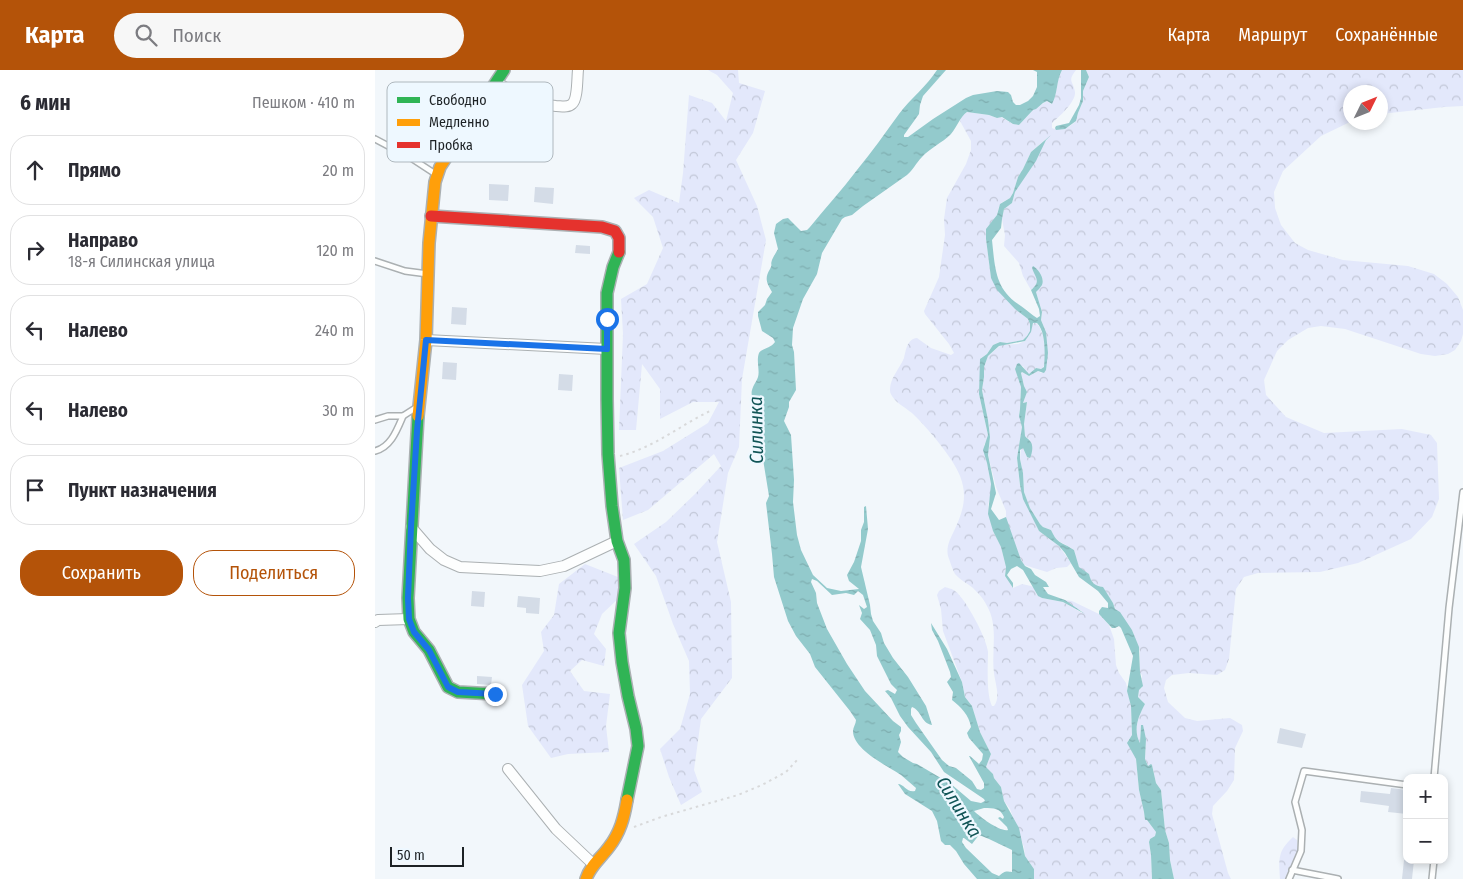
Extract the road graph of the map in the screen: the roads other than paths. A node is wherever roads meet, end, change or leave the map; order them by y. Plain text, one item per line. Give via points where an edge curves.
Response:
1 (504, 70) edge
2 (578, 70) edge
3 (496, 82) edge
4 (553, 105) edge
5 (375, 139) edge
6 (387, 145) edge
7 (417, 162) edge
8 (444, 162) edge
9 (438, 175) junction
10 (431, 216) junction
11 (375, 261) edge
12 (428, 274) junction
13 (426, 340) junction
14 (607, 349) junction
15 (420, 406) junction
16 (403, 416) junction
17 (375, 420) edge
18 (375, 451) edge
19 (1463, 492) edge
20 (411, 527) junction
21 (617, 541) junction
22 (409, 619) junction
23 (375, 622) edge
24 (495, 694) dead end
25 (508, 770) dead end
26 (1434, 774) edge
27 (1403, 784) edge
28 (593, 864) junction
29 (1433, 864) edge
30 (1292, 870) junction
31 (586, 879) edge
32 (1289, 879) edge
33 (1338, 879) edge
34 (1432, 879) edge

1 - 3 street
2 - 4 street via 572,104
5 - 6 lane
7 - 9 lane
8 - 9 street
9 - 10 street
10 - 12 street
10 - 14 street via 602,227 615,231 620,248 607,293
11 - 12 lane via 405,271
12 - 13 street
13 - 14 street
13 - 15 street
14 - 21 street via 608,458
15 - 16 lane
15 - 20 street
16 - 17 lane
16 - 18 lane via 388,444
19 - 26 lane
20 - 21 street via 430,549 460,567 540,571 564,566
20 - 22 street
21 - 28 street via 624,560 625,588 619,633 638,746 623,822 605,852
22 - 23 street
22 - 24 street via 448,687 458,692
25 - 28 street via 556,828
27 - 30 lane via 1304,771 1295,802 1302,830 1301,851
28 - 31 street
29 - 34 lane
30 - 32 lane
30 - 33 lane

